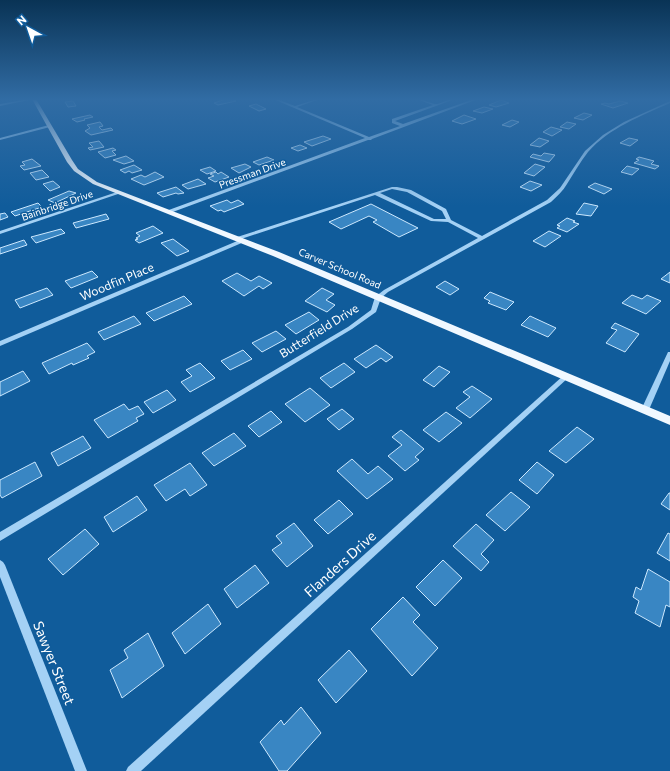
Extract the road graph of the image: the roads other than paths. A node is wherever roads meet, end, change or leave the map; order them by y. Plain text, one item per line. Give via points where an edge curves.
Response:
1 (15, 135) edge
2 (54, 135) edge
3 (363, 135) edge
4 (377, 135) edge
5 (606, 135) edge
6 (370, 138) junction
7 (0, 139) edge
8 (119, 193) junction
9 (375, 193) junction
10 (168, 212) junction
11 (449, 221) junction
12 (0, 233) edge
13 (482, 238) junction
14 (239, 240) junction
15 (378, 297) junction
16 (0, 344) edge
17 (670, 354) edge
18 (566, 377) junction
19 (645, 410) junction
20 (670, 421) edge
21 (0, 537) edge
22 (0, 565) edge
23 (81, 771) edge
24 (132, 771) edge

1 - 7 street
2 - 8 main road, Carver School Road via 76,170 94,183
3 - 6 street
4 - 6 street, Pressman Drive
5 - 13 street via 586,152 560,192 549,201
6 - 10 street, Pressman Drive
8 - 10 main road, Carver School Road
8 - 12 street, Bainbridge Drive
9 - 11 street via 433,220
9 - 11 street, Woodfin Place via 392,188 409,191 444,210
9 - 14 street, Woodfin Place
10 - 14 main road, Carver School Road
11 - 13 street
13 - 15 street
14 - 15 main road, Carver School Road
14 - 16 street, Woodfin Place
15 - 18 main road, Carver School Road
15 - 21 street, Butterfield Drive via 374,310 350,328
17 - 19 street
18 - 19 main road, Carver School Road
18 - 24 street, Flanders Drive
19 - 20 main road, Carver School Road
22 - 23 street, Sawyer Street

